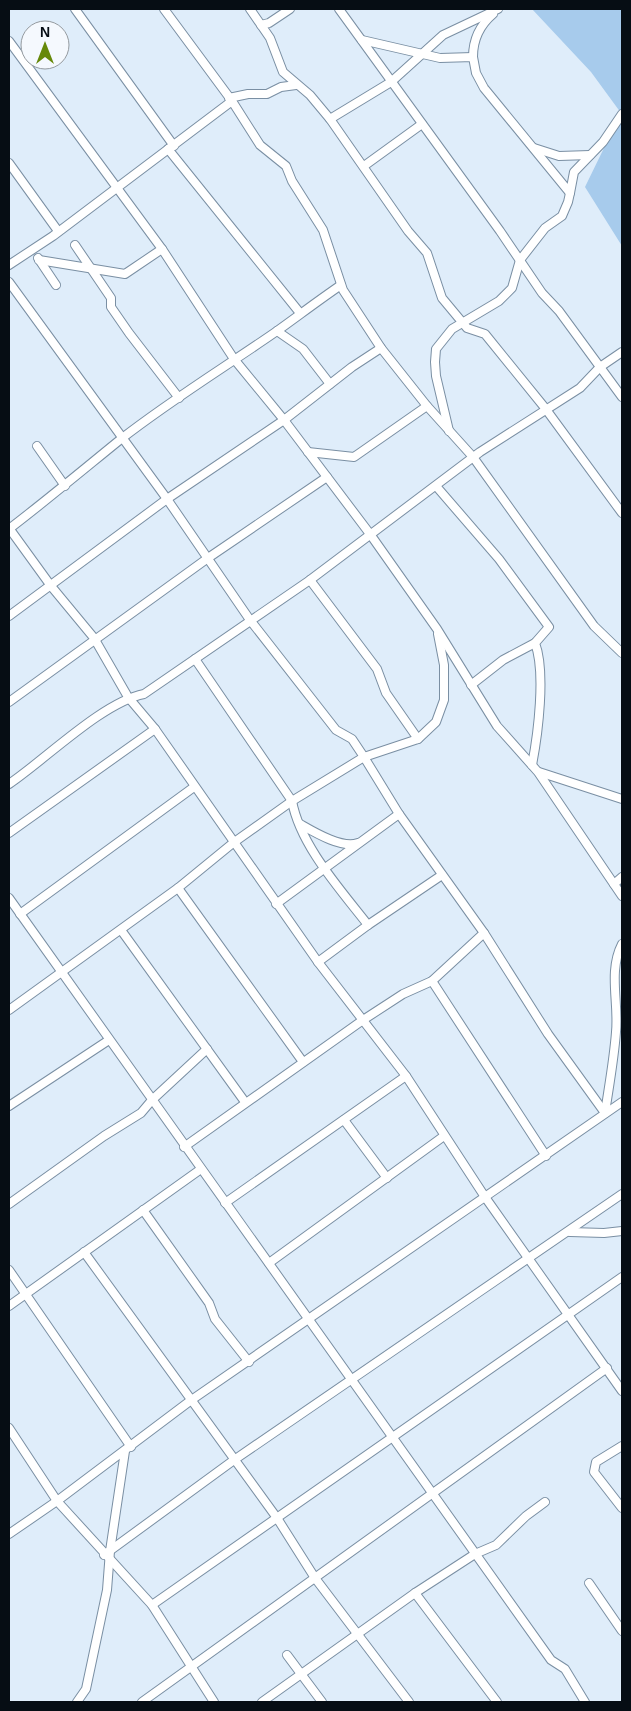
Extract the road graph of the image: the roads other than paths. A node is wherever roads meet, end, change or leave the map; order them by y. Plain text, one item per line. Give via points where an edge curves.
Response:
1 (75, 9) edge
2 (164, 9) edge
3 (250, 9) edge
4 (290, 9) edge
5 (339, 9) edge
6 (262, 25) junction
7 (362, 40) junction
8 (9, 41) edge
9 (420, 54) junction
10 (473, 57) junction
11 (391, 82) junction
12 (296, 85) junction
13 (230, 100) junction
14 (622, 114) edge
15 (330, 119) junction
16 (422, 124) junction
17 (171, 148) junction
18 (534, 148) junction
19 (590, 155) junction
20 (9, 163) edge
21 (364, 166) junction
22 (118, 187) junction
23 (570, 193) junction
24 (58, 231) junction
25 (75, 245) dead end
26 (162, 249) junction
27 (32, 250) junction
28 (39, 260) junction
29 (520, 260) junction
30 (9, 265) edge
31 (91, 269) junction
32 (9, 282) edge
33 (56, 284) dead end
34 (341, 285) junction
35 (300, 313) junction
36 (462, 323) junction
37 (278, 330) junction
38 (381, 348) junction
39 (622, 352) edge
40 (234, 358) junction
41 (600, 367) junction
42 (330, 384) junction
43 (622, 397) edge
44 (179, 398) junction
45 (427, 406) junction
46 (545, 408) junction
47 (284, 420) junction
48 (450, 433) junction
49 (122, 439) junction
50 (37, 446) dead end
51 (308, 452) junction
52 (473, 457) junction
53 (327, 477) junction
54 (66, 486) junction
55 (436, 486) junction
56 (167, 499) junction
57 (622, 513) edge
58 (9, 528) edge
59 (370, 534) junction
60 (208, 558) junction
61 (310, 580) junction
62 (51, 586) junction
63 (9, 616) edge
64 (250, 620) junction
65 (437, 629) junction
66 (94, 638) junction
67 (535, 643) junction
68 (622, 653) edge
69 (195, 659) junction
70 (472, 685) junction
71 (128, 697) junction
72 (9, 702) edge
73 (155, 729) junction
74 (418, 739) junction
75 (364, 756) junction
76 (532, 765) junction
77 (538, 772) junction
78 (9, 784) edge
79 (194, 787) junction
80 (622, 798) edge
81 (292, 801) junction
82 (399, 814) junction
83 (298, 822) junction
84 (9, 833) edge
85 (360, 842) junction
86 (233, 843) junction
87 (325, 870) junction
88 (442, 875) junction
89 (622, 877) edge
90 (614, 884) junction
91 (178, 888) junction
92 (622, 896) edge
93 (9, 898) edge
94 (276, 904) junction
95 (20, 914) junction
96 (368, 925) junction
97 (120, 930) junction
98 (484, 933) junction
99 (622, 944) edge
100 (318, 962) junction
101 (62, 972) junction
102 (432, 980) junction
103 (9, 1010) edge
104 (363, 1020) junction
105 (109, 1040) junction
106 (207, 1050) junction
107 (303, 1062) junction
108 (406, 1076) junction
109 (152, 1100) junction
110 (245, 1102) junction
111 (622, 1102) edge
112 (9, 1106) edge
113 (605, 1113) junction
114 (344, 1120) junction
115 (444, 1136) junction
116 (184, 1147) junction
117 (546, 1156) junction
118 (201, 1169) junction
119 (388, 1178) junction
120 (622, 1194) edge
121 (486, 1197) junction
122 (225, 1203) junction
123 (9, 1204) edge
124 (143, 1210) junction
125 (622, 1231) edge
126 (570, 1232) junction
127 (84, 1252) junction
128 (529, 1257) junction
129 (269, 1263) junction
130 (9, 1270) edge
131 (622, 1277) edge
132 (26, 1293) junction
133 (9, 1306) edge
134 (567, 1315) junction
135 (309, 1318) junction
136 (249, 1362) junction
137 (607, 1368) junction
138 (352, 1380) junction
139 (622, 1391) edge
140 (190, 1401) junction
141 (9, 1428) edge
142 (394, 1437) junction
143 (128, 1449) junction
144 (620, 1449) edge
145 (234, 1460) junction
146 (433, 1493) junction
147 (57, 1501) junction
148 (545, 1502) dead end
149 (622, 1508) edge
150 (277, 1518) junction
151 (9, 1534) edge
152 (475, 1554) junction
153 (108, 1556) junction
154 (315, 1578) junction
155 (589, 1583) dead end
156 (415, 1594) junction
157 (152, 1605) junction
158 (622, 1632) edge
159 (357, 1635) junction
160 (287, 1655) dead end
161 (191, 1667) junction
162 (302, 1674) junction
163 (77, 1702) edge
164 (142, 1702) edge
165 (214, 1702) edge
166 (262, 1702) edge
167 (322, 1702) edge
168 (409, 1702) edge
169 (498, 1702) edge
170 (584, 1702) edge

1 - 17 street
2 - 13 street
3 - 6 street
4 - 6 street
5 - 7 street
6 - 12 street via 283,72
7 - 9 street
7 - 11 street
8 - 22 street
9 - 10 street via 440,58
9 - 10 street via 443,35 498,9 485,21 477,35
9 - 11 street
10 - 18 street via 476,73 484,88
11 - 15 street
11 - 16 street
12 - 13 street
12 - 15 street via 310,95
13 - 17 street
13 - 34 street via 260,145 286,166 323,230
14 - 19 street
15 - 21 street
16 - 21 street
16 - 29 street
17 - 22 street
17 - 35 street
18 - 19 street via 559,156
18 - 23 street
19 - 23 street via 574,172
20 - 24 street
21 - 36 street via 427,253 442,298
22 - 24 street
22 - 26 street
23 - 29 street via 562,216 545,228
24 - 27 street
25 - 31 street
26 - 31 street via 125,274
26 - 40 street
27 - 28 street
27 - 30 street
28 - 31 street
28 - 33 street
29 - 36 street via 512,288
29 - 41 street
31 - 44 street via 112,298 111,307 129,334
32 - 49 street
34 - 35 street
34 - 38 street
35 - 37 street
36 - 46 street via 485,334
36 - 48 street via 436,348 434,362
37 - 40 street
37 - 42 street via 303,349
38 - 42 street
38 - 45 street
39 - 41 street
40 - 44 street
40 - 47 street
41 - 43 street
41 - 46 street via 580,388
42 - 47 street
44 - 49 street
45 - 48 street
45 - 51 street via 354,457
46 - 52 street
46 - 57 street
47 - 51 street
47 - 56 street
48 - 52 street
49 - 54 street
49 - 56 street
50 - 54 street
51 - 53 street
52 - 55 street
52 - 68 street via 594,626
53 - 59 street
53 - 60 street
54 - 58 street
55 - 59 street
55 - 67 street via 499,559 549,628
56 - 60 street
56 - 62 street
58 - 62 street
59 - 61 street
59 - 65 street
60 - 64 street
60 - 66 street
61 - 64 street
61 - 74 street via 376,669 386,693
62 - 63 street
62 - 66 street
64 - 69 street
64 - 75 street via 336,730 352,739
65 - 70 street
65 - 74 street via 444,664 444,700 436,722
66 - 71 street
66 - 72 street
67 - 70 street via 503,660
67 - 76 street via 539,653 538,732
69 - 71 street via 144,694
69 - 81 street
70 - 76 street via 497,726
71 - 73 street
71 - 78 street
73 - 79 street
73 - 84 street
74 - 75 street
75 - 81 street
75 - 82 street
76 - 77 street
77 - 80 street
77 - 90 street
79 - 86 street
79 - 95 street
81 - 83 street
81 - 86 street
82 - 85 street
82 - 88 street
83 - 85 street via 318,835 352,846
83 - 87 street
85 - 87 street
86 - 91 street
86 - 94 street
87 - 94 street
87 - 96 street
88 - 96 street
88 - 98 street
89 - 90 street
90 - 92 street
91 - 97 street
91 - 107 street
93 - 95 street
94 - 100 street
95 - 101 street
96 - 100 street
97 - 101 street
97 - 106 street
98 - 102 street
98 - 113 street via 548,1034
99 - 113 street via 616,955 614,971 616,1030
100 - 104 street
101 - 103 street
101 - 105 street
102 - 104 street
102 - 117 street
104 - 107 street
104 - 108 street
105 - 109 street
105 - 112 street
106 - 109 street
106 - 110 street
107 - 110 street
108 - 114 street
108 - 115 street
109 - 116 street
109 - 123 street via 141,1113
110 - 116 street
111 - 113 street
113 - 117 street
114 - 119 street
114 - 122 street
115 - 119 street
115 - 121 street
116 - 118 street
117 - 121 street
118 - 122 street
118 - 124 street
119 - 129 street
120 - 126 street
121 - 128 street
121 - 135 street
122 - 129 street
124 - 127 street
124 - 136 street via 209,1303 215,1319
125 - 126 street
126 - 128 street
127 - 132 street
127 - 140 street
128 - 134 street
128 - 138 street
129 - 135 street
130 - 132 street
131 - 134 street
132 - 133 street
132 - 143 street
134 - 137 street
134 - 142 street
135 - 136 street
135 - 138 street
136 - 140 street
137 - 139 street
137 - 146 street
138 - 142 street
138 - 145 street
140 - 143 street
140 - 145 street
141 - 147 street
142 - 146 street
142 - 150 street
143 - 147 street
143 - 153 street
144 - 149 street via 596,1462 594,1472
145 - 150 street
145 - 153 street
146 - 152 street
146 - 154 street
147 - 151 street
147 - 153 street
148 - 152 street via 496,1545
150 - 154 street
150 - 157 street
152 - 156 street
152 - 170 street via 551,1660 565,1669
153 - 157 street
153 - 163 street via 107,1590 86,1689
154 - 159 street
154 - 161 street
155 - 158 street
156 - 159 street
156 - 169 street
157 - 161 street
159 - 162 street
159 - 168 street
160 - 162 street
161 - 164 street
161 - 165 street
162 - 166 street
162 - 167 street

